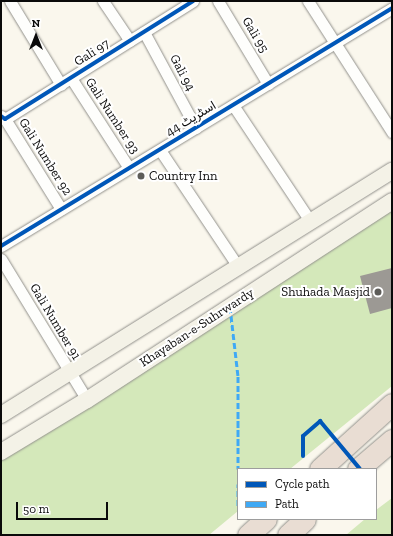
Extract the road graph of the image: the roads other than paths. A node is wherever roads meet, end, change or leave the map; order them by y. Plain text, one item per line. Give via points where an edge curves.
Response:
1 (10, 1) edge
2 (103, 1) edge
3 (193, 1) edge
4 (218, 1) edge
5 (308, 1) edge
6 (392, 8) edge
7 (144, 32) junction
8 (130, 41) junction
9 (334, 43) junction
10 (71, 78) junction
11 (268, 84) junction
12 (61, 85) junction
13 (234, 105) junction
14 (3, 118) edge
15 (196, 128) junction
16 (392, 132) edge
17 (160, 150) junction
18 (129, 168) junction
19 (392, 171) edge
20 (392, 201) edge
21 (61, 209) junction
22 (310, 221) junction
23 (1, 246) edge
24 (1, 259) edge
25 (239, 268) junction
26 (69, 373) junction
27 (87, 400) junction
28 (392, 404) edge
29 (1, 415) edge
30 (392, 440) edge
31 (1, 452) edge
32 (321, 468) edge
33 (359, 468) edge
34 (265, 520) edge
35 (304, 520) edge
36 (248, 535) edge
37 (288, 535) edge

1 - 12 street
2 - 8 street
3 - 7 street, Gali 97
4 - 11 street, Gali 95
5 - 9 street
6 - 9 street, اسٹریٹ 44
7 - 8 street, Gali 97
7 - 15 street, Gali 94
8 - 10 street, Gali 97
9 - 11 street, اسٹریٹ 44
9 - 16 street
10 - 12 street, Gali 97
10 - 18 street, Gali Number 93
11 - 13 street, اسٹریٹ 44
12 - 14 street, Gali 97
13 - 15 street, اسٹریٹ 44
13 - 22 street
14 - 21 street, Gali Number 92
15 - 17 street, اسٹریٹ 44
17 - 18 street, اسٹریٹ 44
17 - 25 street
18 - 21 street, اسٹریٹ 44
19 - 22 main road, Khayaban-e-Suhrwardy
20 - 27 main road, Khayaban-e-Suhrwardy
21 - 23 street, اسٹریٹ 44
22 - 25 main road, Khayaban-e-Suhrwardy
24 - 26 street, Gali Number 91
25 - 26 main road, Khayaban-e-Suhrwardy
26 - 27 street, Gali Number 91
26 - 29 main road, Khayaban-e-Suhrwardy
27 - 31 main road, Khayaban-e-Suhrwardy
28 - 32 highway
30 - 33 highway
34 - 36 highway
35 - 37 highway

